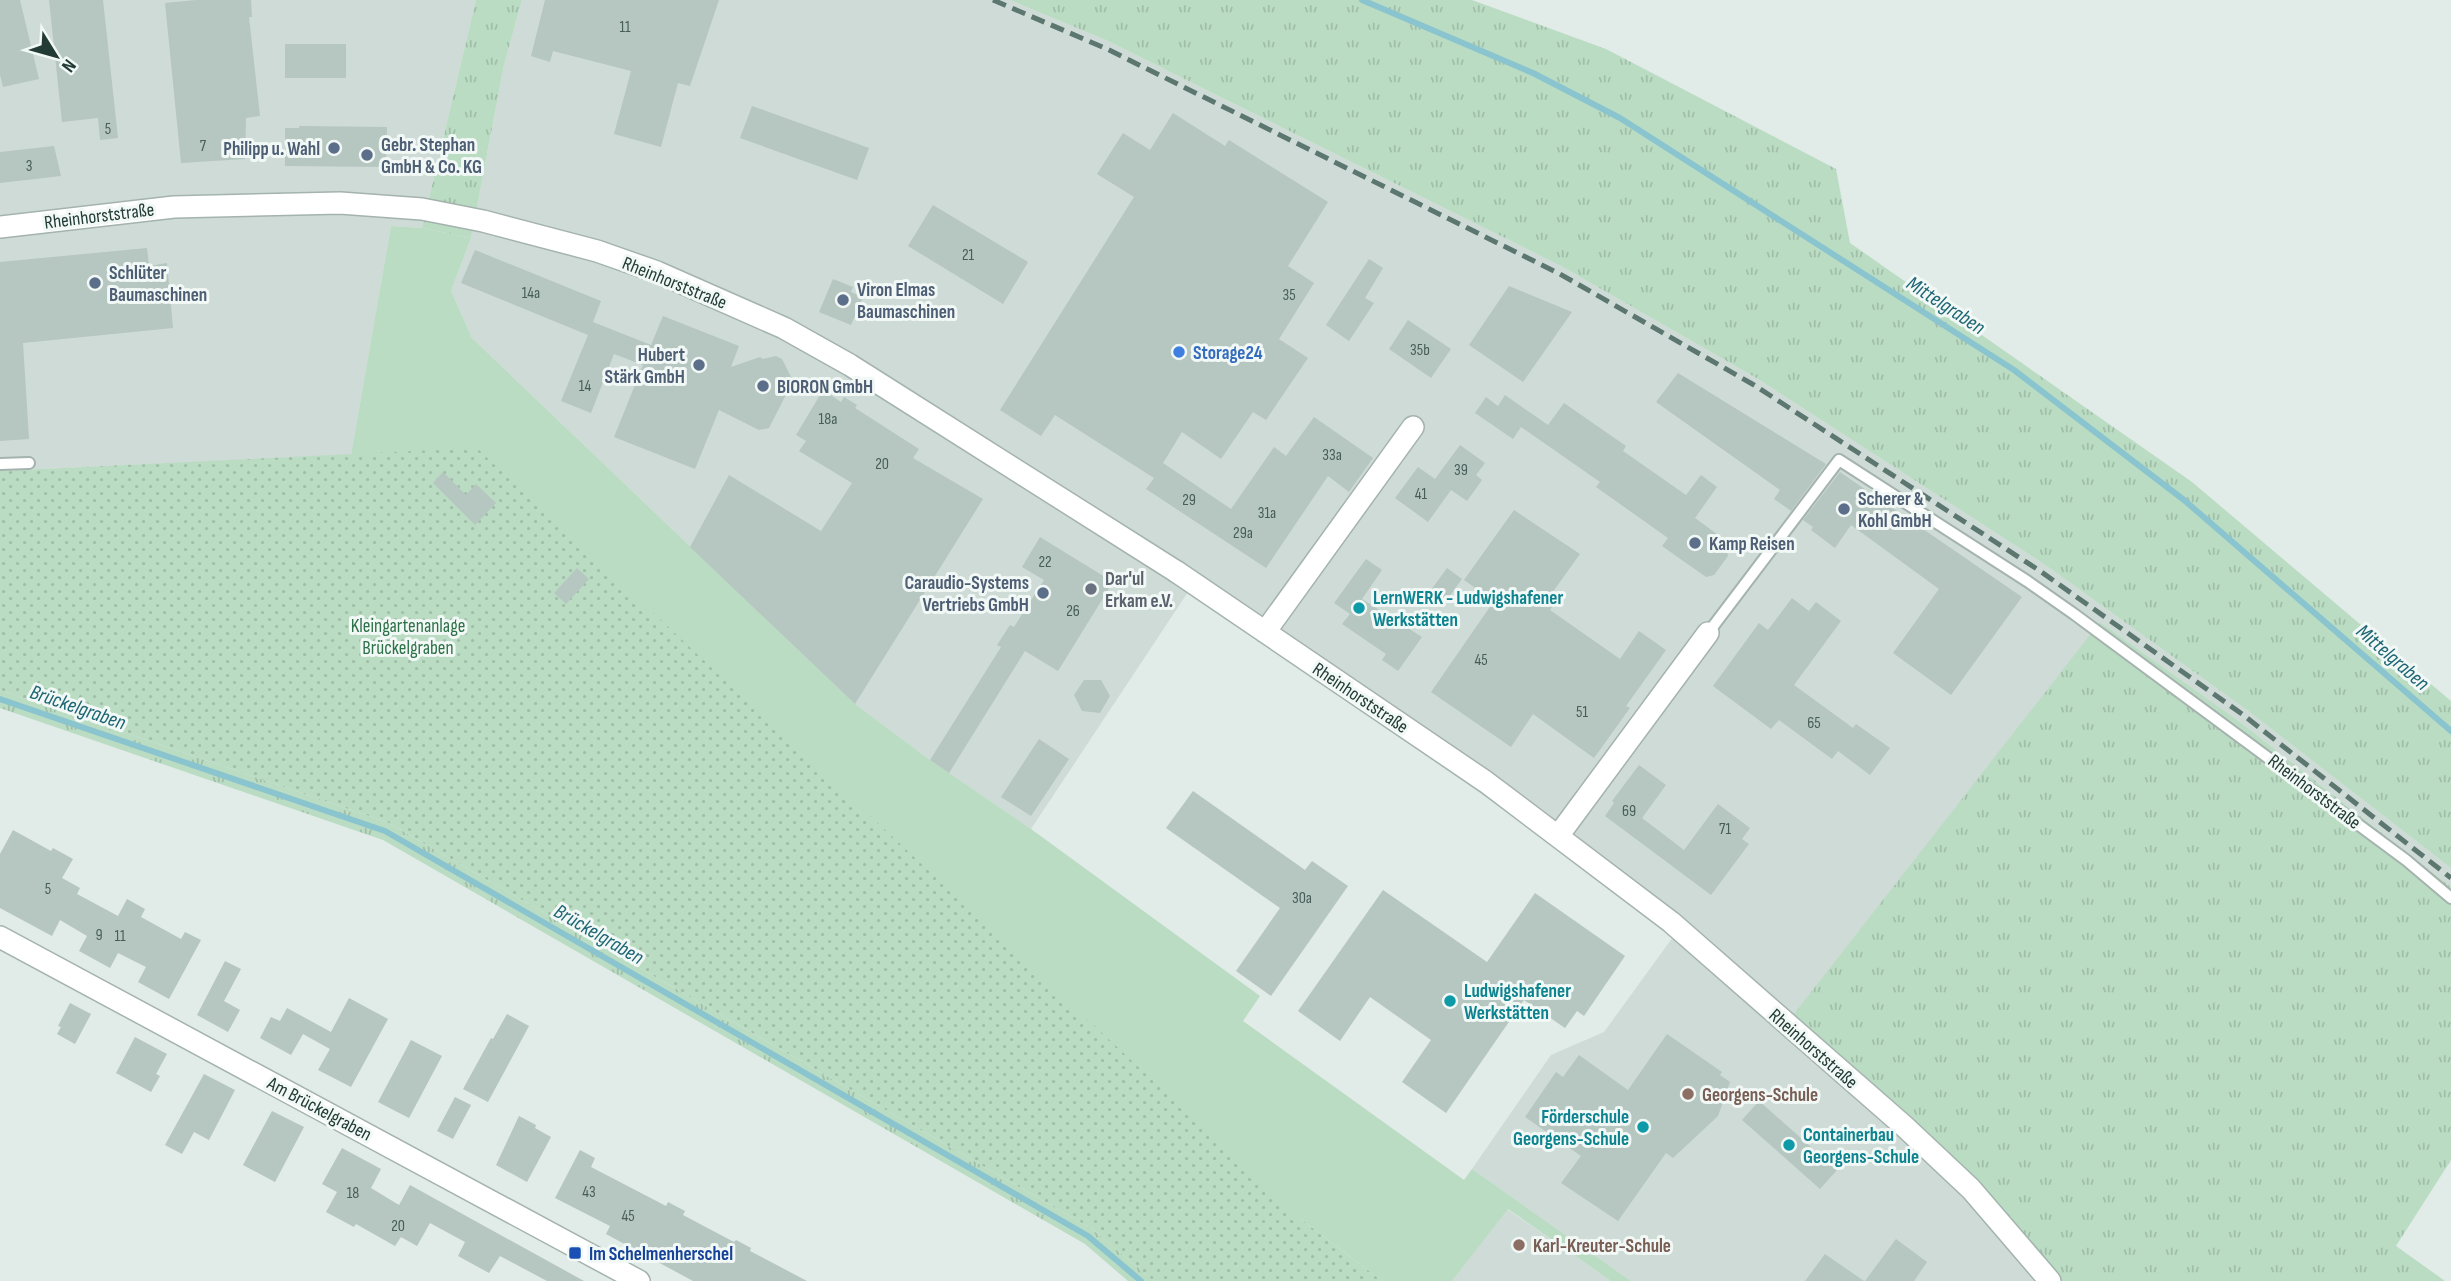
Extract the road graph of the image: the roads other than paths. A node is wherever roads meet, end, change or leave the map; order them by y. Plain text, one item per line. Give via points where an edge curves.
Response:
1 (0, 227) edge
2 (1413, 427) dead end
3 (29, 463) dead end
4 (0, 464) edge
5 (1265, 632) junction
6 (1708, 633) joint
7 (1558, 836) junction
8 (2451, 898) edge
9 (0, 937) edge
10 (639, 1281) edge
11 (2050, 1281) edge

1 - 5 street, Rheinhorststraße via 174,206 341,203 422,209 483,220 597,251 784,328 850,365
2 - 5 street
3 - 4 lane
5 - 7 street, Rheinhorststraße
6 - 7 street
6 - 8 lane, Rheinhorststraße via 1839,460 2027,580 2406,859
7 - 11 street, Rheinhorststraße via 1680,930 1904,1126 1971,1189
9 - 10 street, Am Brückelgraben

